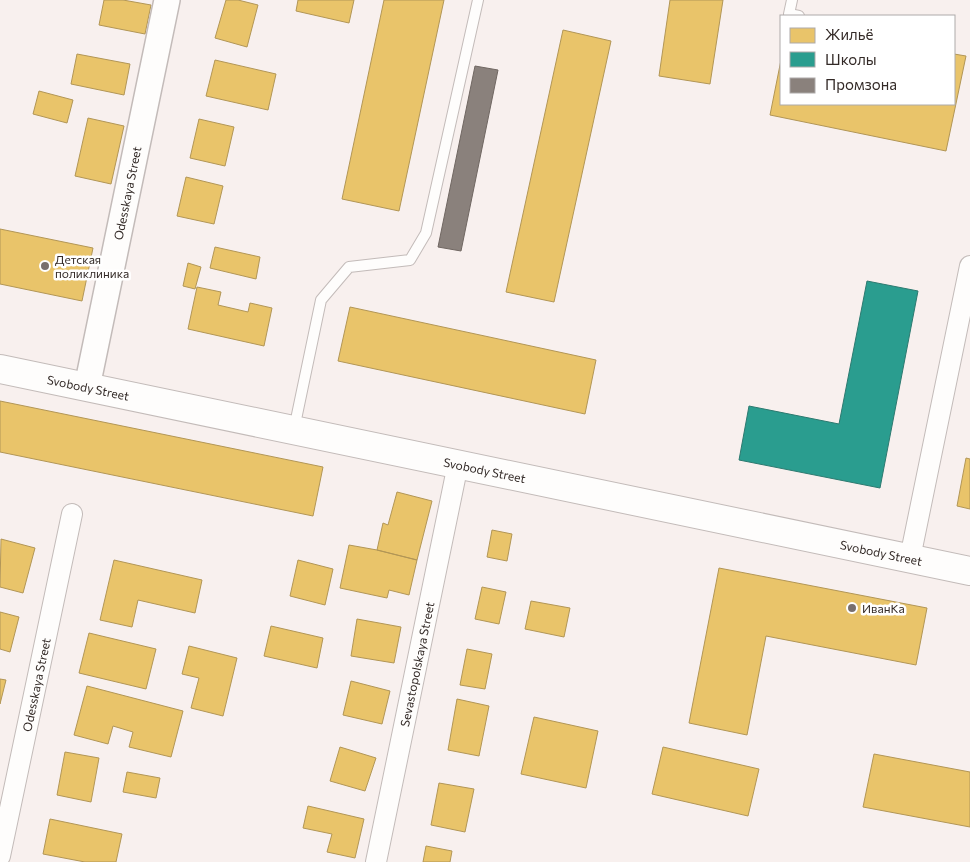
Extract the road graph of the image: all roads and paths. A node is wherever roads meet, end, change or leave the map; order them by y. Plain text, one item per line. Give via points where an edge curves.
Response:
1 (167, 0) edge
2 (478, 0) edge
3 (792, 0) edge
4 (794, 15) edge
5 (970, 266) edge
6 (0, 369) edge
7 (86, 387) junction
8 (293, 430) junction
9 (458, 464) junction
10 (72, 514) dead end
11 (910, 558) junction
12 (970, 571) edge
13 (0, 856) edge
14 (376, 862) edge

1 - 7 street, Odesskaya Street
2 - 8 lane via 426,233 410,260 349,267 320,300
3 - 4 lane via 789,14
5 - 11 street
6 - 7 main road, Svobody Street
7 - 8 main road, Svobody Street
8 - 9 main road, Svobody Street
9 - 11 main road, Svobody Street
9 - 14 street, Sevastopolskaya Street
10 - 13 street, Odesskaya Street
11 - 12 main road, Svobody Street

